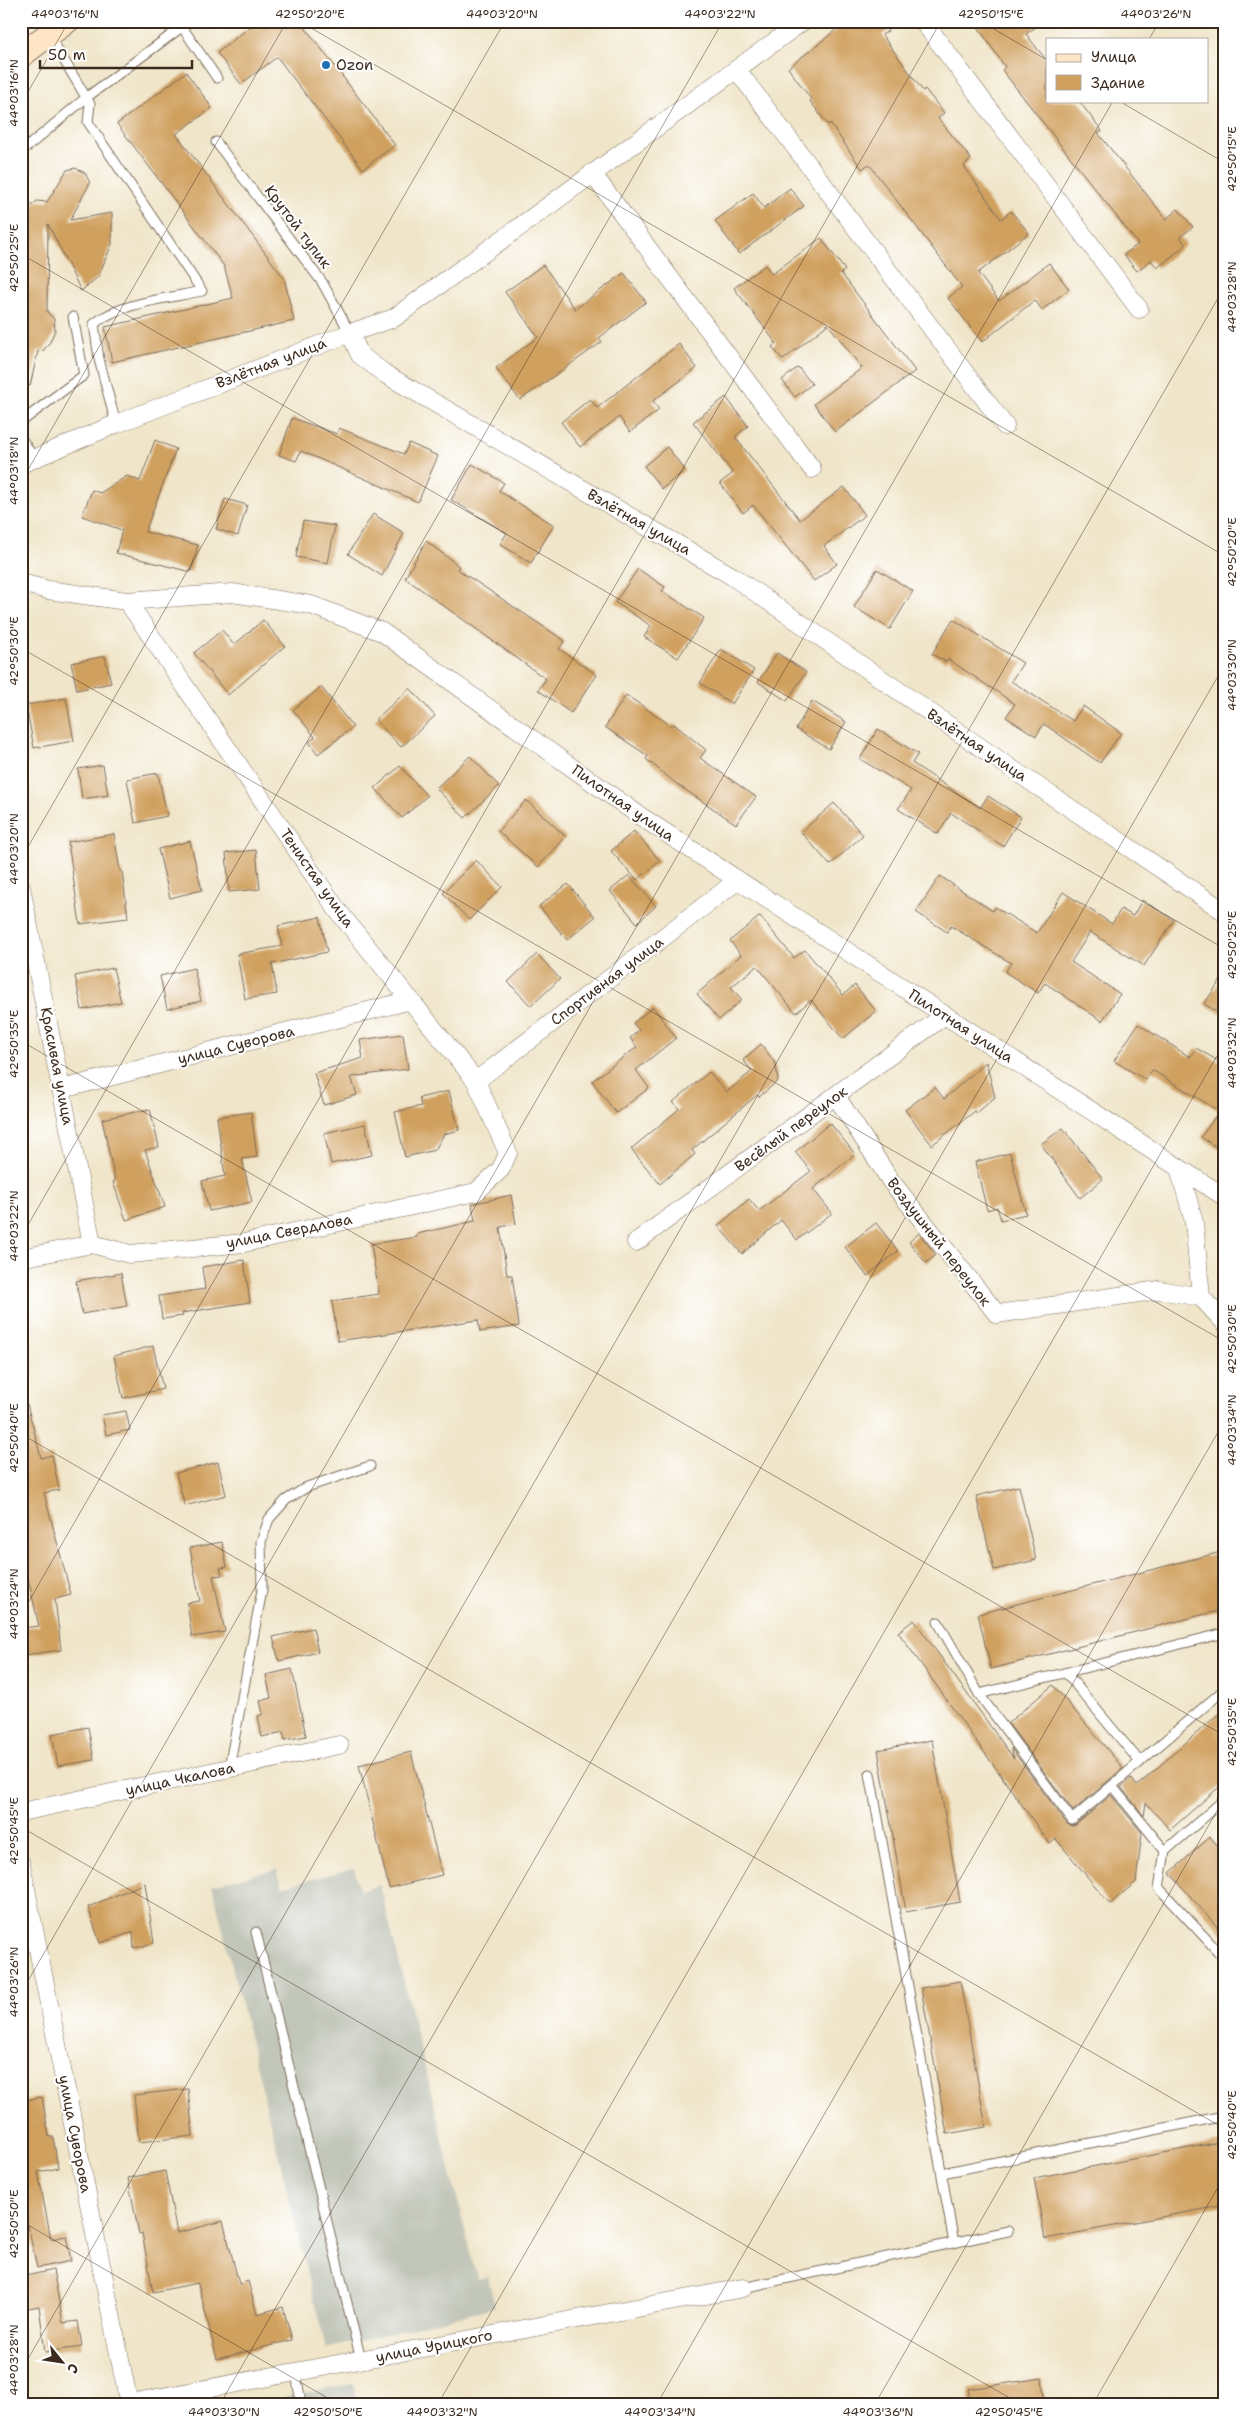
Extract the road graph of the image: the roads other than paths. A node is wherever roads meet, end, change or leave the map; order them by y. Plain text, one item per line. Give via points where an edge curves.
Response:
1 (803, 21) edge
2 (923, 21) edge
3 (186, 24) edge
4 (58, 28) edge
5 (21, 55) edge
6 (737, 70) junction
7 (217, 78) dead end
8 (86, 97) junction
9 (216, 142) dead end
10 (21, 152) edge
11 (592, 173) junction
12 (1140, 309) dead end
13 (73, 317) dead end
14 (350, 333) junction
15 (21, 422) edge
16 (116, 424) junction
17 (1005, 426) dead end
18 (21, 438) edge
19 (27, 460) edge
20 (812, 469) dead end
21 (21, 583) edge
22 (127, 601) junction
23 (738, 880) junction
24 (21, 887) edge
25 (1225, 912) edge
26 (411, 1000) junction
27 (945, 1015) junction
28 (476, 1081) junction
29 (62, 1089) junction
30 (836, 1096) junction
31 (508, 1153) joint
32 (1179, 1168) junction
33 (1225, 1197) edge
34 (636, 1242) dead end
35 (92, 1244) junction
36 (21, 1258) edge
37 (1200, 1297) junction
38 (1225, 1323) edge
39 (370, 1466) dead end
40 (938, 1622) dead end
41 (1225, 1633) edge
42 (1066, 1673) junction
43 (1225, 1689) edge
44 (979, 1694) junction
45 (338, 1745) dead end
46 (1140, 1762) junction
47 (229, 1768) junction
48 (870, 1774) dead end
49 (1112, 1786) junction
50 (1225, 1799) edge
51 (21, 1812) edge
52 (1165, 1851) junction
53 (21, 1864) edge
54 (256, 1932) dead end
55 (1225, 1959) edge
56 (1219, 2117) dead end
57 (942, 2173) junction
58 (1008, 2231) dead end
59 (954, 2242) junction
60 (743, 2288) joint
61 (361, 2360) junction
62 (296, 2372) junction
63 (127, 2404) edge
64 (301, 2404) edge

1 - 6 street
2 - 12 street
3 - 7 lane
3 - 8 lane
4 - 5 main road
4 - 8 lane
6 - 11 street
6 - 17 street
8 - 10 lane
8 - 16 lane via 90,104 88,122 202,291 144,303 104,316 94,324 99,359
9 - 14 lane, Крутой тупик via 322,282
11 - 14 street via 394,318
11 - 20 street
13 - 15 lane via 84,375
14 - 16 street, Взлётная улица
14 - 25 street, Взлётная улица via 360,356 385,374 732,576
16 - 19 street, Взлётная улица
18 - 19 lane
21 - 22 street, Пилотная улица
22 - 23 street, Пилотная улица via 232,593 311,605 382,632 640,816
22 - 26 street, Тенистая улица via 338,911
23 - 27 street, Пилотная улица
23 - 28 street, Спортивная улица
24 - 29 street, Красивая улица
26 - 28 street, Тенистая улица
26 - 29 street, улица Суворова
27 - 30 street, Весёлый переулок
27 - 32 street, Пилотная улица
28 - 31 street, Тенистая улица
29 - 35 street, Красивая улица
30 - 34 street, Весёлый переулок
30 - 37 street, Воздушный переулок via 890,1180 997,1314 1159,1290
31 - 35 street, улица Свердлова via 501,1169 476,1192 244,1243 130,1254
32 - 33 street, Пилотная улица
32 - 37 street via 1194,1222
35 - 36 street, улица Свердлова
37 - 38 street
39 - 47 lane via 306,1487 286,1500 269,1519 261,1542 262,1590
40 - 44 lane
41 - 42 lane
42 - 44 lane
42 - 46 lane
43 - 46 lane
44 - 49 lane via 1072,1820
45 - 47 street, улица Чкалова
46 - 49 lane
47 - 51 street, улица Чкалова
48 - 57 lane
49 - 52 lane
50 - 52 lane
52 - 55 lane via 1159,1888
53 - 63 street, улица Суворова
54 - 61 lane
56 - 57 lane
57 - 59 lane
58 - 59 lane
59 - 60 lane
60 - 61 street, улица Урицкого
61 - 62 street, улица Урицкого
62 - 63 street, улица Урицкого
62 - 64 lane

